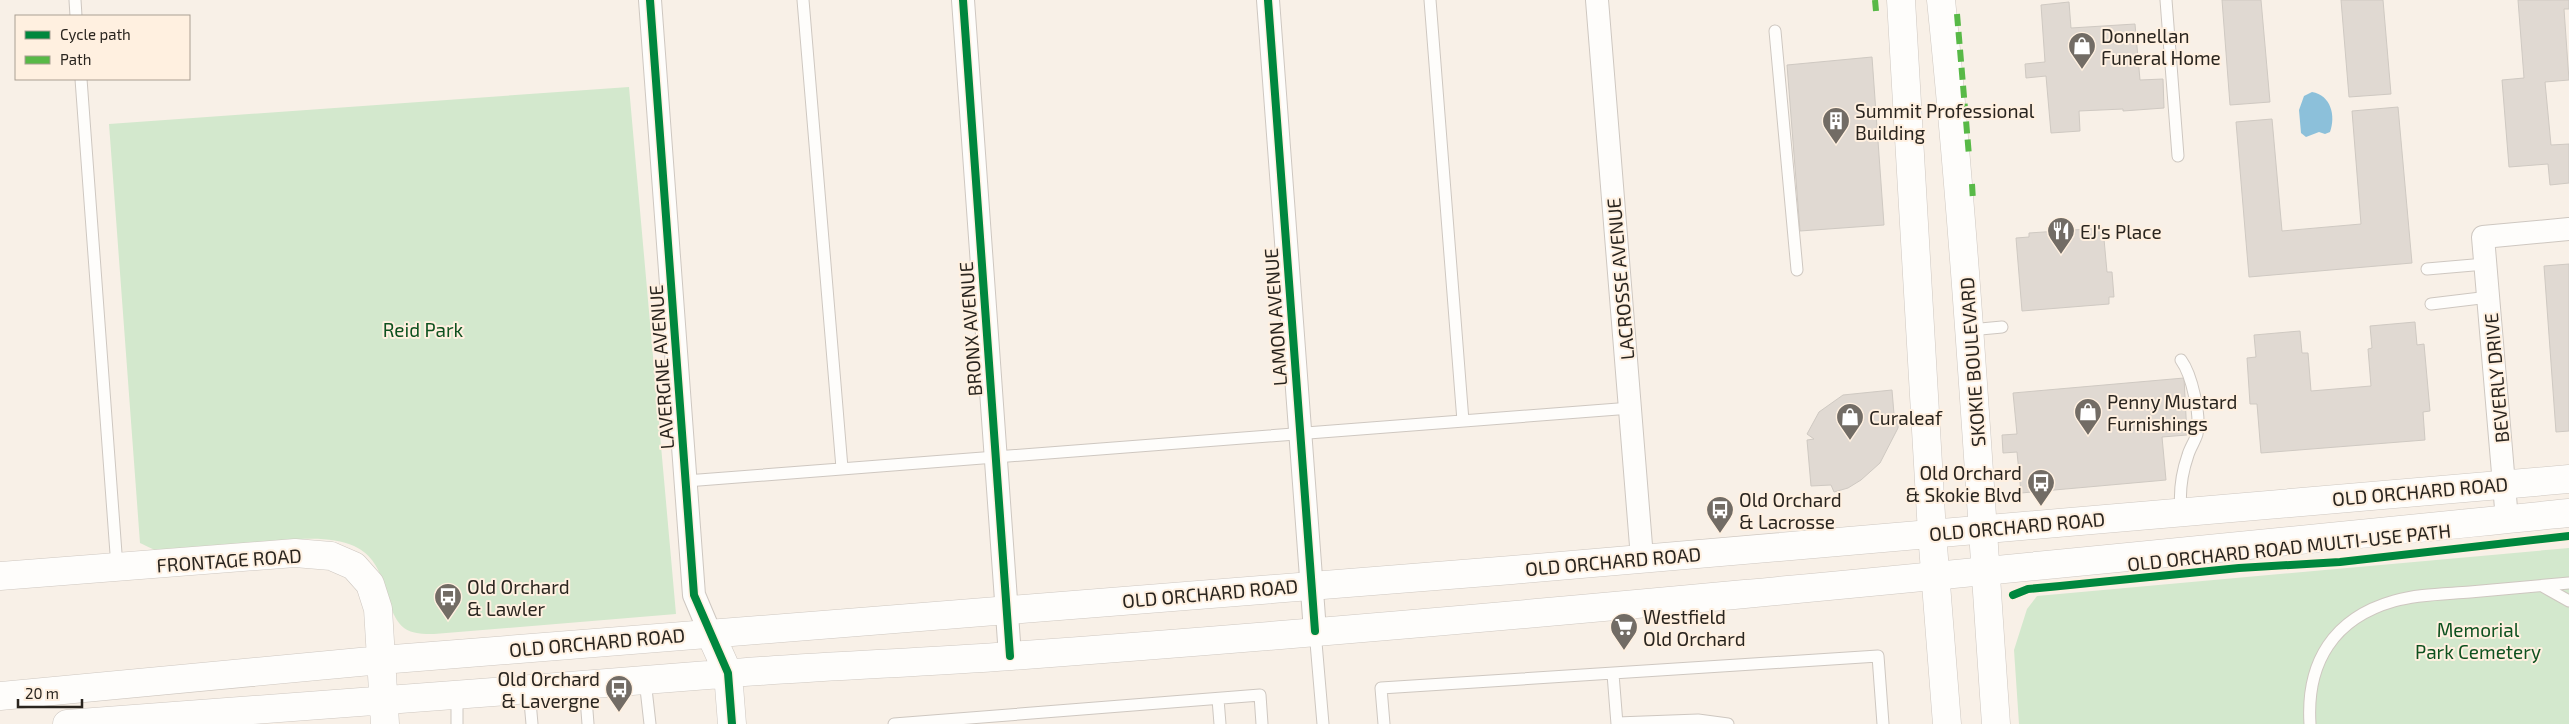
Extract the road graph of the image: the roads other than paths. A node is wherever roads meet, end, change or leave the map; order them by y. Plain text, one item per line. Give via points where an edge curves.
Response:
1 (75, 0) edge
2 (650, 0) edge
3 (803, 0) edge
4 (962, 0) edge
5 (1268, 0) edge
6 (1430, 0) edge
7 (1597, 0) edge
8 (1901, 0) edge
9 (1941, 0) edge
10 (2166, 0) edge
11 (76, 15) edge
12 (1775, 31) dead end
13 (81, 80) edge
14 (2178, 156) dead end
15 (2569, 229) edge
16 (2485, 264) junction
17 (2427, 269) dead end
18 (1798, 270) dead end
19 (2489, 297) junction
20 (2431, 304) dead end
21 (2002, 327) dead end
22 (1970, 330) junction
23 (2181, 360) dead end
24 (1631, 408) junction
25 (1463, 421) junction
26 (1300, 432) junction
27 (996, 456) junction
28 (842, 468) junction
29 (2569, 479) edge
30 (686, 481) junction
31 (2504, 484) junction
32 (2181, 511) junction
33 (2569, 513) edge
34 (2507, 520) junction
35 (1984, 529) junction
36 (1932, 533) junction
37 (1642, 558) junction
38 (118, 567) junction
39 (1986, 572) junction
40 (0, 576) edge
41 (1936, 576) junction
42 (2569, 583) edge
43 (1312, 584) junction
44 (2543, 586) junction
45 (2569, 601) edge
46 (1006, 610) junction
47 (1315, 631) junction
48 (710, 633) junction
49 (1010, 656) junction
50 (381, 660) junction
51 (728, 673) junction
52 (1613, 674) junction
53 (645, 680) junction
54 (585, 686) junction
55 (529, 690) junction
56 (0, 696) edge
57 (457, 696) junction
58 (1218, 698) junction
59 (385, 713) edge
60 (67, 724) edge
61 (457, 724) edge
62 (532, 724) edge
63 (588, 724) edge
64 (650, 724) edge
65 (732, 724) edge
66 (894, 724) edge
67 (1220, 724) edge
68 (1262, 724) edge
69 (1323, 724) edge
70 (1384, 724) edge
71 (1617, 724) edge
72 (1728, 724) edge
73 (1883, 724) edge
74 (1946, 724) edge
75 (1996, 724) edge
76 (2310, 724) edge

1 - 11 lane
2 - 30 street, LAVERGNE AVENUE
3 - 28 lane
4 - 27 street, BRONX AVENUE
5 - 26 street, LAMON AVENUE
6 - 25 lane
7 - 24 street, LACROSSE AVENUE
8 - 36 main road
9 - 22 main road, SKOKIE BOULEVARD
10 - 14 lane
12 - 18 lane
13 - 38 lane
15 - 16 street, BEVERLY DRIVE via 2483,237
16 - 17 lane
16 - 19 street, BEVERLY DRIVE
19 - 20 lane
19 - 31 street, BEVERLY DRIVE
21 - 22 lane
22 - 35 main road, SKOKIE BOULEVARD
23 - 32 lane via 2188,370 2195,395 2197,433 2178,488
24 - 25 lane
24 - 37 street, LACROSSE AVENUE
25 - 26 lane
26 - 27 lane
26 - 43 street, LAMON AVENUE
27 - 28 lane
27 - 46 street, BRONX AVENUE
28 - 30 lane
29 - 31 main road, OLD ORCHARD ROAD
30 - 48 street, LAVERGNE AVENUE via 694,595
31 - 32 main road, OLD ORCHARD ROAD
31 - 34 street, BEVERLY DRIVE
32 - 35 main road, OLD ORCHARD ROAD
33 - 34 main road, OLD ORCHARD ROAD
34 - 39 main road, OLD ORCHARD ROAD
35 - 36 main road, OLD ORCHARD ROAD
35 - 39 main road, SKOKIE BOULEVARD
36 - 37 main road, OLD ORCHARD ROAD
36 - 41 main road
37 - 43 main road, OLD ORCHARD ROAD
38 - 40 main road, FRONTAGE ROAD
38 - 50 main road, FRONTAGE ROAD via 295,553 331,556 354,566 370,584 378,610
39 - 41 main road, OLD ORCHARD ROAD
39 - 75 main road, SKOKIE BOULEVARD
41 - 47 main road, OLD ORCHARD ROAD
41 - 74 main road
42 - 44 lane
43 - 46 main road, OLD ORCHARD ROAD
43 - 47 street, LAMON AVENUE
44 - 45 lane
44 - 76 lane via 2395,600 2365,612 2342,627 2325,649 2311,684
46 - 48 main road, OLD ORCHARD ROAD
46 - 49 street, BRONX AVENUE
47 - 49 main road, OLD ORCHARD ROAD
47 - 69 lane
48 - 50 main road, OLD ORCHARD ROAD
48 - 51 main road, LAVERGNE AVENUE
49 - 51 main road, OLD ORCHARD ROAD
50 - 56 main road, OLD ORCHARD ROAD
50 - 59 main road, FRONTAGE ROAD
51 - 53 main road, OLD ORCHARD ROAD
51 - 65 main road, LAVERGNE AVENUE
52 - 70 lane via 1381,688
52 - 71 lane
52 - 73 lane via 1878,656
53 - 54 main road, OLD ORCHARD ROAD
53 - 64 lane
54 - 55 main road, OLD ORCHARD ROAD
54 - 63 lane
55 - 57 main road, OLD ORCHARD ROAD
55 - 62 lane
57 - 59 main road, OLD ORCHARD ROAD
57 - 61 lane
58 - 66 lane
58 - 67 lane
58 - 68 lane via 1260,695
59 - 60 main road, OLD ORCHARD ROAD
71 - 72 lane via 1698,720

